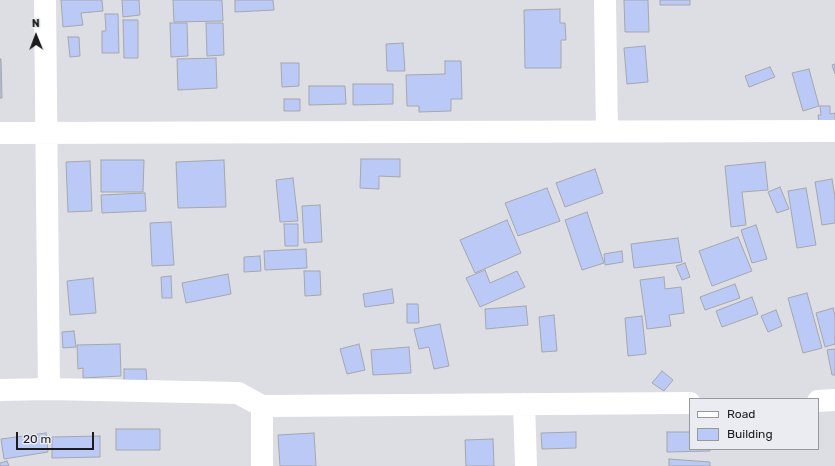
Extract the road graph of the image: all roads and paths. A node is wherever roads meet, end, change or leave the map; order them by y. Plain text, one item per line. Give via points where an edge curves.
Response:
1 (45, 0) edge
2 (605, 0) edge
3 (607, 131) junction
4 (835, 131) edge
5 (0, 133) edge
6 (46, 133) junction
7 (49, 389) junction
8 (0, 390) edge
9 (835, 400) edge
10 (819, 401) edge
11 (689, 403) edge
12 (524, 404) junction
13 (262, 406) junction
14 (262, 466) edge
15 (526, 466) edge

1 - 6 street
2 - 3 street
3 - 4 street
3 - 6 street
5 - 6 street
6 - 7 street
7 - 8 street
7 - 13 street via 238,393
9 - 10 street
11 - 12 street
12 - 13 street
12 - 15 street
13 - 14 street

